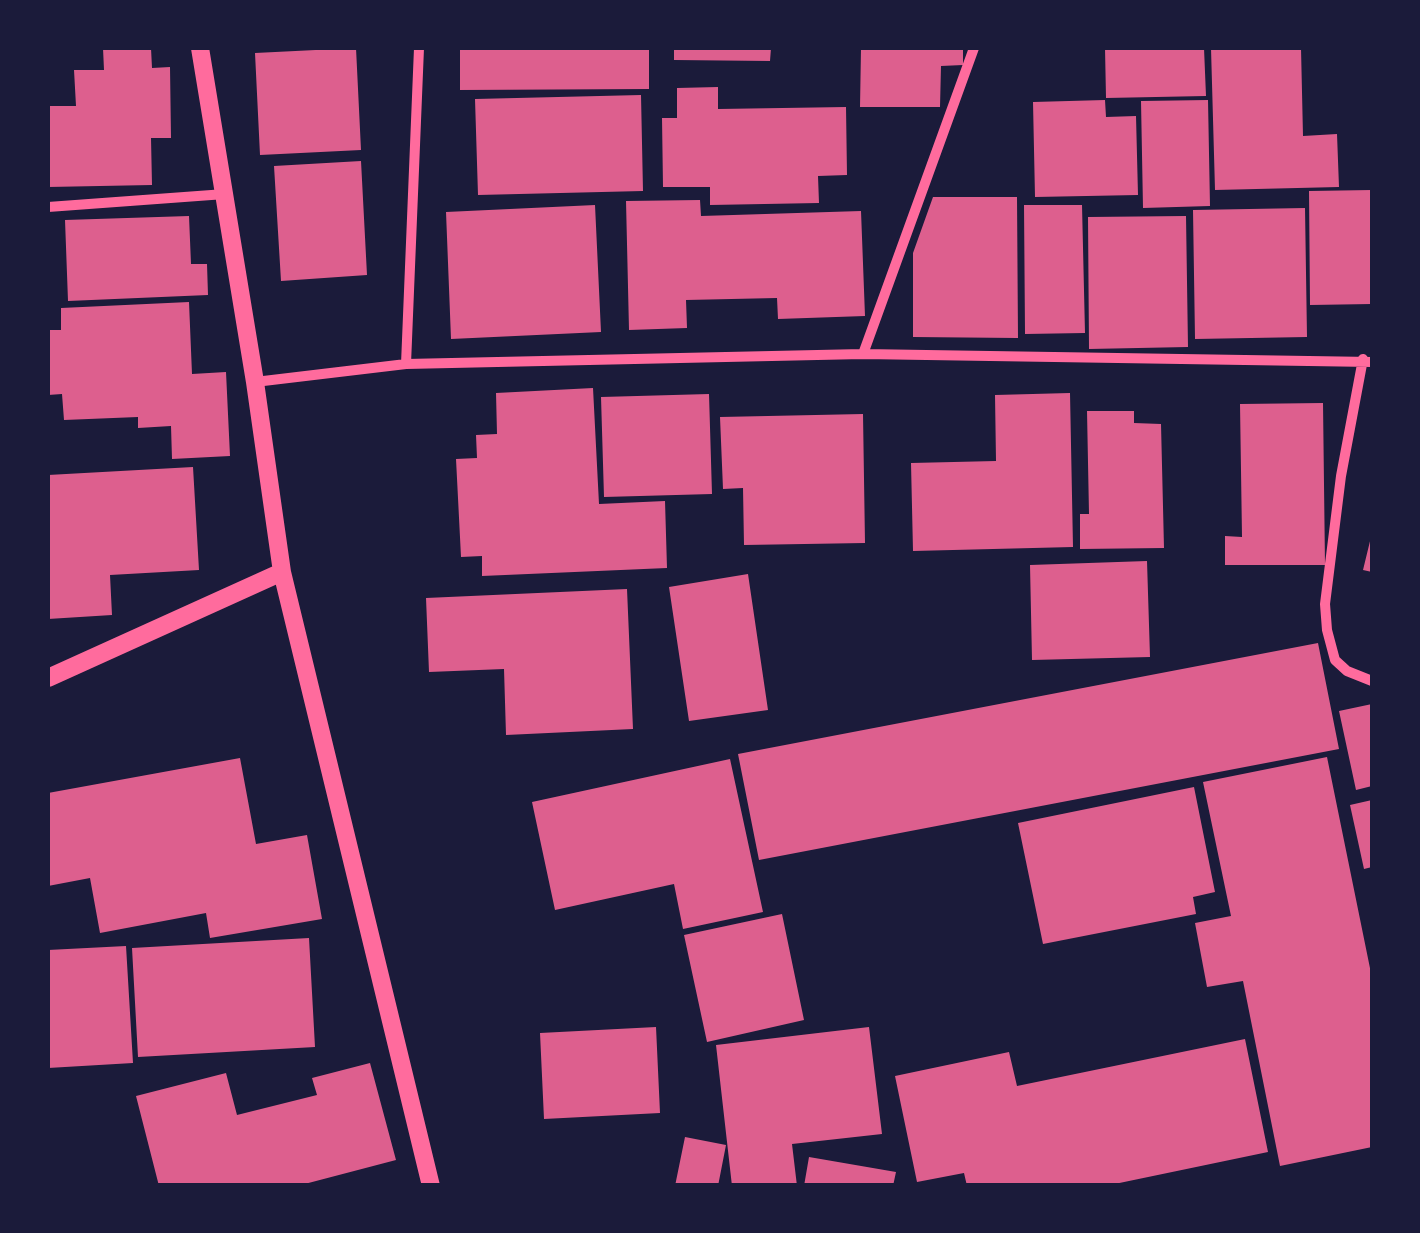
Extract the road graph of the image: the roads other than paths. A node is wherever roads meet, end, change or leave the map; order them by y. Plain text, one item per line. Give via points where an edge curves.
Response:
1 (200, 48) edge
2 (419, 48) edge
3 (974, 48) edge
4 (224, 194) junction
5 (48, 207) edge
6 (863, 354) junction
7 (1368, 361) edge
8 (406, 364) junction
9 (255, 382) junction
10 (282, 572) junction
11 (48, 678) edge
12 (1372, 682) edge
13 (431, 1186) edge

1 - 4 street
2 - 8 street
3 - 6 street
4 - 5 street
4 - 9 street
6 - 7 street
6 - 8 street
7 - 12 street via 1340,476 1325,604 1336,660
8 - 9 street
9 - 10 street
10 - 11 street
10 - 13 street

